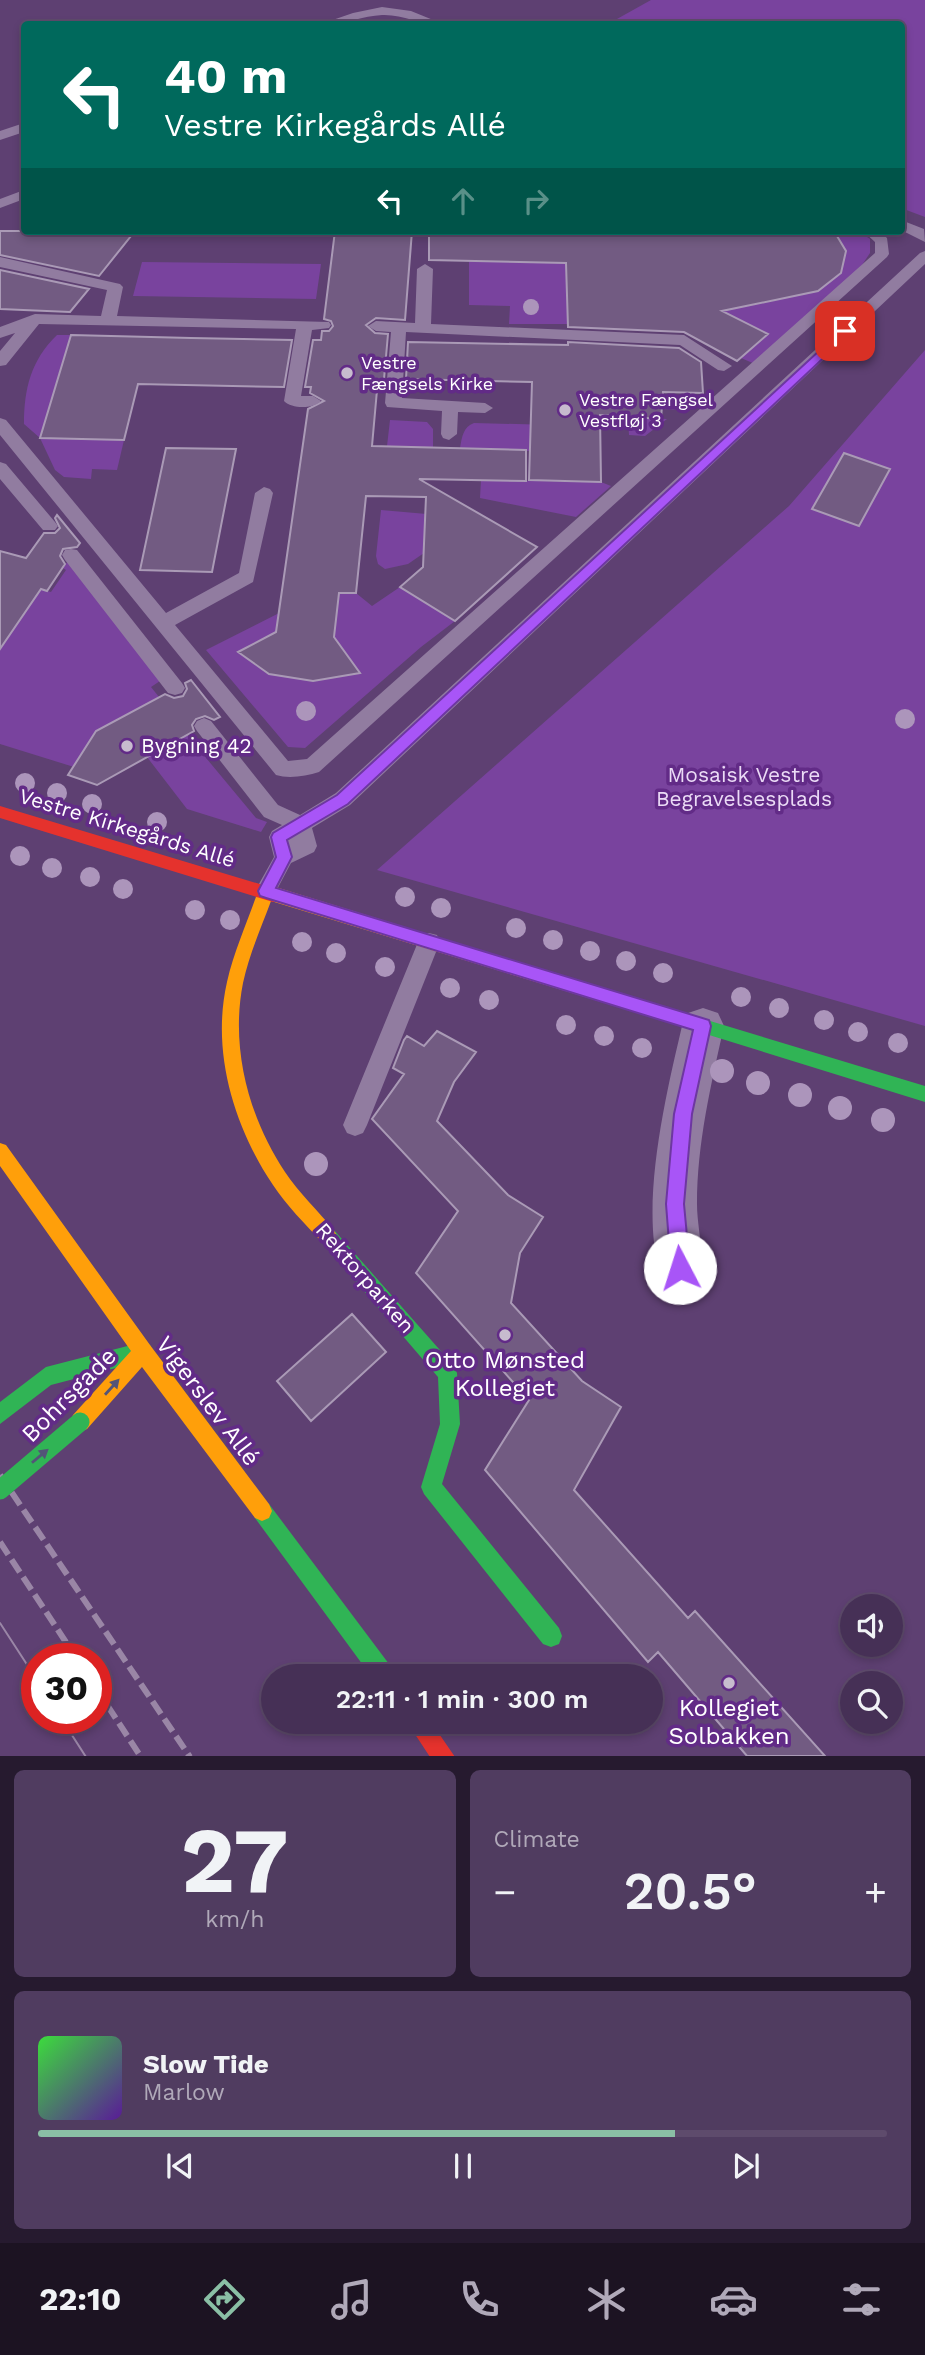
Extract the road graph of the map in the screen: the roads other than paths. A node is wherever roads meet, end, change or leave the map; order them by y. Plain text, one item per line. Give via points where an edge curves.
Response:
1 (337, 21) edge
2 (428, 21) edge
3 (21, 128) edge
4 (0, 136) edge
5 (21, 195) edge
6 (0, 204) edge
7 (905, 226) edge
8 (875, 235) edge
9 (925, 238) edge
10 (925, 256) edge
11 (0, 262) edge
12 (425, 269) dead end
13 (35, 319) junction
14 (108, 320) junction
15 (305, 324) junction
16 (323, 325) dead end
17 (376, 326) dead end
18 (399, 327) junction
19 (423, 329) junction
20 (0, 333) edge
21 (0, 361) edge
22 (724, 366) dead end
23 (313, 401) dead end
24 (373, 402) dead end
25 (393, 403) junction
26 (450, 407) junction
27 (485, 408) dead end
28 (0, 424) edge
29 (449, 434) dead end
30 (0, 468) edge
31 (264, 493) dead end
32 (49, 526) dead end
33 (71, 555) dead end
34 (163, 623) junction
35 (175, 688) dead end
36 (204, 726) dead end
37 (0, 812) edge
38 (301, 825) junction
39 (266, 891) junction
40 (429, 942) junction
41 (703, 1026) junction
42 (925, 1094) edge
43 (355, 1125) dead end
44 (0, 1150) edge
45 (680, 1268) dead end
46 (143, 1352) junction
47 (0, 1414) edge
48 (0, 1490) edge
49 (551, 1636) dead end
50 (375, 1664) edge
51 (427, 1734) edge
52 (444, 1756) edge

1 - 2 lane via 373,10 400,11
3 - 4 lane
5 - 6 lane
7 - 9 lane
8 - 34 lane via 882,241 882,254 312,766 283,769
10 - 38 lane via 342,799
11 - 14 lane via 115,287
12 - 19 lane
13 - 14 lane
13 - 20 lane
13 - 21 lane
14 - 15 lane
15 - 16 lane
15 - 23 lane via 292,401
17 - 18 lane
18 - 19 lane
18 - 25 lane
19 - 22 lane via 684,340
24 - 25 lane
25 - 26 lane
26 - 27 lane
26 - 29 lane
28 - 34 lane
30 - 32 lane
31 - 34 lane via 247,577
33 - 35 lane
36 - 38 lane via 271,811
37 - 39 street, Vestre Kirkegårds Allé
38 - 39 lane via 307,846 284,857
39 - 40 street, Vestre Kirkegårds Allé
39 - 49 street, Rektorparken via 235,983 231,1032 237,1082 253,1131 279,1179 447,1373 450,1424 431,1487
40 - 41 street, Vestre Kirkegårds Allé
40 - 43 lane
41 - 42 street, Vestre Kirkegårds Allé
41 - 45 street via 683,1114 675,1204
44 - 46 street, Vigerslev Allé
46 - 47 street, Bohrsgade via 46,1377
48 -> 46 street, Bohrsgade, bridge via 80,1422
46 - 50 street, Vigerslev Allé
51 - 52 street

